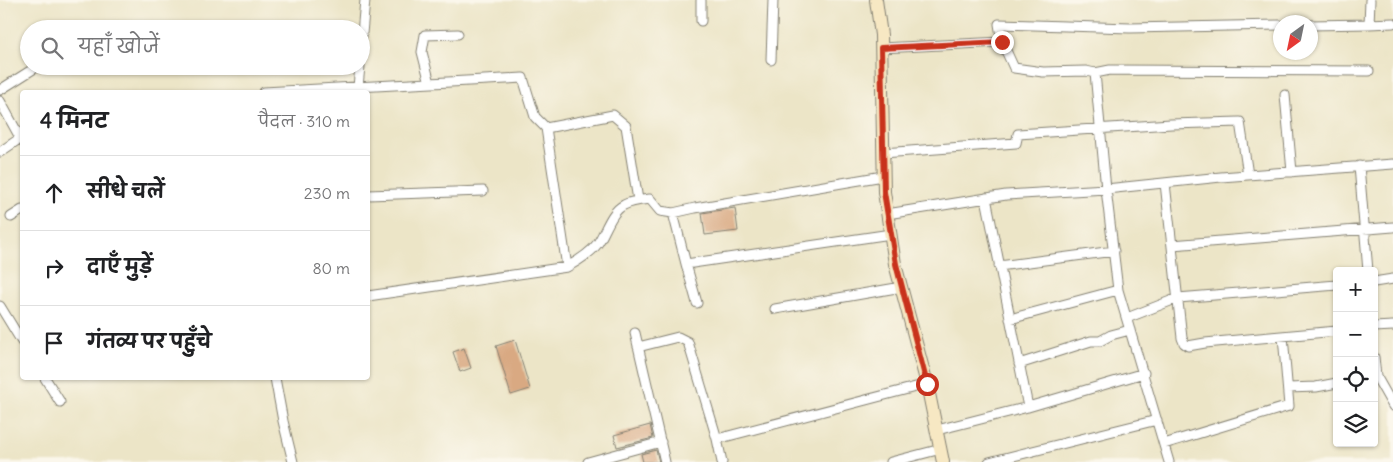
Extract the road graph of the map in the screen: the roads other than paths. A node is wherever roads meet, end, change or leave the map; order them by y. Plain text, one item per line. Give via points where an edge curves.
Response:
1 (365, 0) edge
2 (701, 0) edge
3 (773, 0) edge
4 (876, 0) edge
5 (1370, 0) edge
6 (363, 20) edge
7 (701, 21) dead end
8 (1393, 23) edge
9 (1369, 24) junction
10 (1273, 25) edge
11 (1318, 25) edge
12 (458, 34) dead end
13 (1002, 42) junction
14 (881, 48) junction
15 (771, 60) dead end
16 (1369, 71) dead end
17 (1095, 73) junction
18 (24, 75) edge
19 (359, 75) edge
20 (430, 83) junction
21 (358, 87) junction
22 (0, 90) edge
23 (302, 90) edge
24 (1285, 95) dead end
25 (0, 101) edge
26 (546, 128) junction
27 (1100, 129) junction
28 (20, 136) edge
29 (20, 140) edge
30 (0, 152) edge
31 (883, 153) junction
32 (1393, 164) edge
33 (1359, 166) junction
34 (1292, 172) junction
35 (1248, 175) junction
36 (883, 176) junction
37 (1165, 183) junction
38 (1106, 189) junction
39 (483, 191) dead end
40 (370, 195) edge
41 (986, 198) junction
42 (638, 200) junction
43 (20, 211) edge
44 (673, 213) junction
45 (887, 214) junction
46 (11, 217) dead end
47 (1393, 227) edge
48 (1364, 230) junction
49 (891, 234) junction
50 (1172, 245) junction
51 (1114, 251) junction
52 (686, 264) junction
53 (999, 266) junction
54 (567, 267) junction
55 (1368, 267) edge
56 (1393, 279) edge
57 (1378, 281) edge
58 (1333, 285) edge
59 (902, 288) junction
60 (1118, 290) junction
61 (370, 296) edge
62 (1178, 298) junction
63 (697, 303) dead end
64 (0, 306) edge
65 (775, 309) dead end
66 (1010, 318) junction
67 (1127, 318) junction
68 (1393, 326) edge
69 (1378, 328) edge
70 (1130, 330) junction
71 (1333, 331) edge
72 (635, 333) dead end
73 (1284, 336) junction
74 (20, 339) edge
75 (638, 347) junction
76 (1019, 364) junction
77 (1144, 373) junction
78 (46, 380) edge
79 (275, 380) edge
80 (1378, 381) edge
81 (927, 384) junction
82 (1333, 384) edge
83 (1288, 388) junction
84 (60, 402) dead end
85 (1393, 406) edge
86 (1028, 407) junction
87 (1157, 420) junction
88 (937, 430) junction
89 (717, 439) junction
90 (661, 442) junction
91 (1164, 444) junction
92 (942, 456) edge
93 (293, 462) edge
94 (588, 462) edge
95 (666, 462) edge
96 (722, 462) edge
97 (891, 462) edge
98 (989, 462) edge
99 (1169, 462) edge

1 - 6 street
2 - 7 street
3 - 15 street
4 - 14 street
5 - 9 street
8 - 9 street
9 - 11 street
10 - 13 street via 1130,28 999,24
12 - 20 street via 425,35 422,52
13 - 14 street
13 - 17 street via 1014,68
14 - 31 street
16 - 17 street via 1110,70
17 - 27 street
18 - 22 street
19 - 21 street
20 - 21 street
20 - 26 street via 523,78 535,117
21 - 23 street
24 - 34 street
25 - 28 street
26 - 42 street via 613,115 626,126
26 - 54 street
27 - 31 street via 1018,134 1016,143
27 - 35 street via 1240,122
27 - 38 street
29 - 30 street
31 - 36 street
32 - 33 street
33 - 34 street
33 - 48 street
34 - 35 street
35 - 37 street
36 - 44 street
36 - 45 street
37 - 38 street
37 - 50 street
38 - 41 street
38 - 51 street
39 - 40 street
41 - 45 street
41 - 53 street
42 - 44 street via 650,198 660,211
42 - 54 street via 622,205 598,243 583,258
43 - 46 street
44 - 52 street
45 - 49 street
47 - 48 street
48 - 50 street
48 - 55 street
49 - 52 street
49 - 59 street
50 - 62 street
51 - 53 street
51 - 60 street
52 - 63 street
53 - 66 street
54 - 61 street
56 - 57 street
58 - 62 street
59 - 65 street
59 - 81 street
60 - 66 street
60 - 67 street
62 - 67 street
62 - 73 street via 1182,338 1188,346
64 - 74 street
66 - 76 street
67 - 70 street
68 - 69 street
70 - 76 street
70 - 77 street
71 - 73 street
72 - 75 street
73 - 83 street
75 - 89 street via 678,337 688,342
75 - 90 street
76 - 86 street
77 - 86 street
77 - 87 street
78 - 84 street
79 - 93 street
80 - 85 street
81 - 88 street
81 - 89 street
82 - 83 street
83 - 91 street via 1289,406
86 - 88 street
87 - 91 street
87 - 98 street
88 - 92 street
89 - 96 street
90 - 94 street
90 - 95 street
91 - 99 street
92 - 97 street

